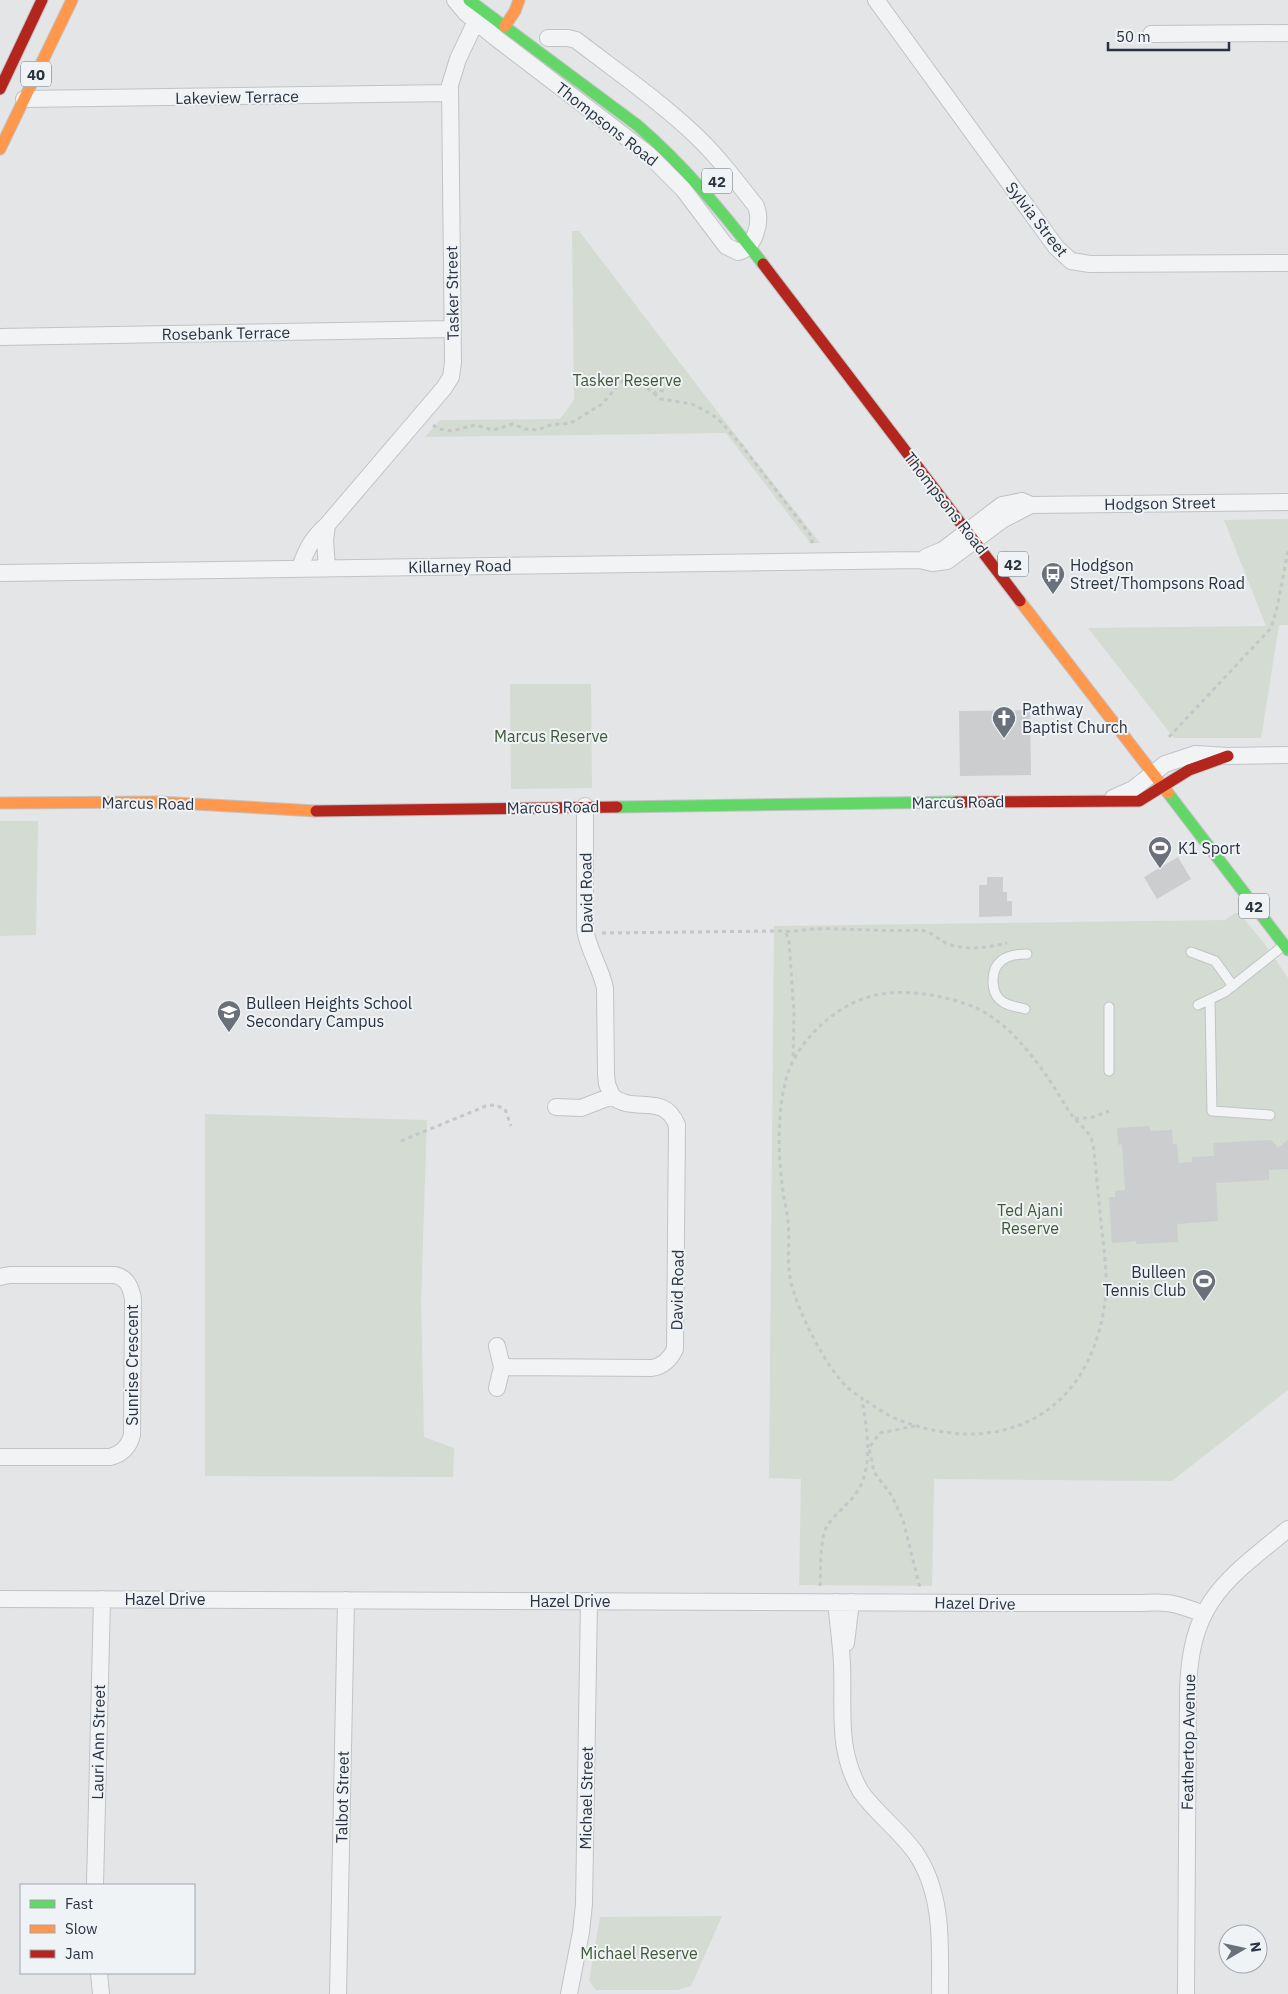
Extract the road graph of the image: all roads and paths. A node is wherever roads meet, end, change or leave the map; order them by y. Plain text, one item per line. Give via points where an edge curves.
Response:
1 (42, 0) edge
2 (72, 0) edge
3 (455, 0) edge
4 (469, 0) edge
5 (876, 0) edge
6 (516, 8) edge
7 (476, 21) junction
8 (505, 26) junction
9 (1288, 33) edge
10 (1151, 34) dead end
11 (545, 35) joint
12 (563, 49) dead end
13 (6, 65) edge
14 (0, 89) edge
15 (449, 93) junction
16 (24, 99) junction
17 (0, 149) edge
18 (744, 217) dead end
19 (756, 240) junction
20 (1288, 263) edge
21 (452, 329) junction
22 (0, 337) edge
23 (664, 391) dead end
24 (653, 394) junction
25 (432, 425) dead end
26 (1288, 502) edge
27 (327, 525) junction
28 (980, 529) junction
29 (812, 546) dead end
30 (1288, 551) edge
31 (300, 568) junction
32 (327, 568) junction
33 (0, 573) edge
34 (1168, 737) dead end
35 (1288, 755) edge
36 (1228, 756) junction
37 (1160, 770) junction
38 (1178, 781) junction
39 (1106, 800) joint
40 (0, 803) edge
41 (585, 806) junction
42 (602, 933) dead end
43 (786, 933) junction
44 (1009, 942) dead end
45 (1287, 946) edge
46 (1191, 952) dead end
47 (1027, 954) dead end
48 (1233, 986) junction
49 (1210, 1001) junction
50 (1198, 1005) dead end
51 (1109, 1007) dead end
52 (1025, 1009) dead end
53 (793, 1059) junction
54 (1109, 1071) dead end
55 (612, 1096) junction
56 (556, 1107) dead end
57 (1109, 1111) dead end
58 (1270, 1115) dead end
59 (1074, 1119) junction
60 (511, 1126) dead end
61 (401, 1141) dead end
62 (0, 1277) edge
63 (497, 1346) dead end
64 (502, 1367) junction
65 (497, 1388) dead end
66 (862, 1398) junction
67 (918, 1426) junction
68 (869, 1448) junction
69 (0, 1457) edge
70 (1288, 1529) edge
71 (820, 1587) dead end
72 (920, 1588) dead end
73 (0, 1599) edge
74 (102, 1599) junction
75 (346, 1600) junction
76 (589, 1601) junction
77 (843, 1602) junction
78 (1201, 1620) junction
79 (95, 1884) edge
80 (99, 1974) edge
81 (101, 1994) edge
82 (338, 1994) edge
83 (569, 1994) edge
84 (940, 1994) edge
85 (1186, 1994) edge

1 - 13 main road, 40
2 - 16 main road, 40
3 - 7 street, Thompsons Road
4 - 8 main road, Thompsons Road / 42
5 - 20 street, Sylvia Street via 1056,247 1071,262
6 - 8 main road
7 - 15 street, Tasker Street via 452,74
7 - 19 street, Thompsons Road via 648,154 683,189 726,246 738,252
8 - 19 main road, Thompsons Road / 42 via 660,143
9 - 10 street
11 - 12 main road
11 - 19 street via 576,40 694,134 756,206
13 - 14 main road, 40
15 - 16 street, Lakeview Terrace
15 - 21 street, Tasker Street
16 - 17 main road, 40
18 - 19 main road, Thompsons Road / 42
19 - 28 main road, Thompsons Road / 42
21 - 22 street, Rosebank Terrace
21 - 27 street, Tasker Street via 449,381
23 - 24 path
24 - 25 path via 634,378 625,378 592,412 570,423 537,430 513,424 496,430 475,425 452,431
24 - 29 path via 661,399 700,407 720,422 812,537
26 - 28 street, Hodgson Street via 1010,502 1002,505
27 - 31 street, Tasker Street via 310,543
27 - 32 street
28 - 32 street, Killarney Road via 947,561 932,563 920,560
28 - 37 main road, Thompsons Road / 42
30 - 34 path via 1271,628
31 - 32 street, Killarney Road
31 - 33 street, Killarney Road
35 - 36 street
36 - 37 street via 1195,754
36 - 38 main road, Marcus Road via 1207,762
37 - 38 main road, Marcus Road
37 - 38 main road, Thompsons Road / 42
37 - 39 street, Marcus Road via 1133,789
37 - 45 main road, Thompsons Road / 42
39 - 41 main road, Marcus Road
40 - 41 main road, Marcus Road via 158,802 296,810
41 - 55 street, David Road via 585,929 603,980 606,1074
42 - 43 path via 781,930
43 - 44 path via 814,929 918,930 927,931 949,944 976,948
43 - 53 path via 794,1013
45 - 48 lane
46 - 48 lane via 1215,961
47 - 52 lane via 1001,961 992,980 995,993 1002,1002
48 - 49 lane
49 - 50 lane
49 - 58 lane via 1212,1111
51 - 54 lane
53 - 59 path via 824,1022 868,997 905,993 946,998 983,1011 1003,1026 1041,1068
53 - 66 path via 786,1079 780,1146 790,1279 800,1309 822,1352 839,1378
55 - 56 street via 581,1108
55 - 64 street, David Road via 625,1103 659,1106 671,1114 677,1125 675,1349 672,1356 658,1367
57 - 59 path
59 - 67 path via 1092,1138 1106,1267 1104,1313 1084,1368 1056,1403 1021,1426 994,1433 963,1435
60 - 61 path via 504,1109 486,1106
62 - 69 street, Sunrise Crescent via 114,1275 130,1285 132,1299 132,1434 124,1451 110,1457
63 - 64 street
64 - 65 street
66 - 67 path via 898,1419
66 - 68 path
67 - 68 path via 880,1433
68 - 71 path via 861,1484 826,1527
68 - 72 path via 874,1472 892,1496 903,1520
70 - 78 street, Feathertop Avenue via 1226,1582
73 - 74 street, Hazel Drive
74 - 75 street, Hazel Drive
74 - 79 street, Lauri Ann Street
75 - 76 street, Hazel Drive
75 - 82 street, Talbot Street
76 - 77 street, Hazel Drive
76 - 83 street, Michael Street via 583,1917
77 - 78 street, Hazel Drive via 1141,1604
77 - 84 street via 842,1724 846,1757 862,1792 915,1853 928,1878 938,1918
78 - 85 street, Feathertop Avenue via 1191,1649 1188,1676
80 - 81 street

